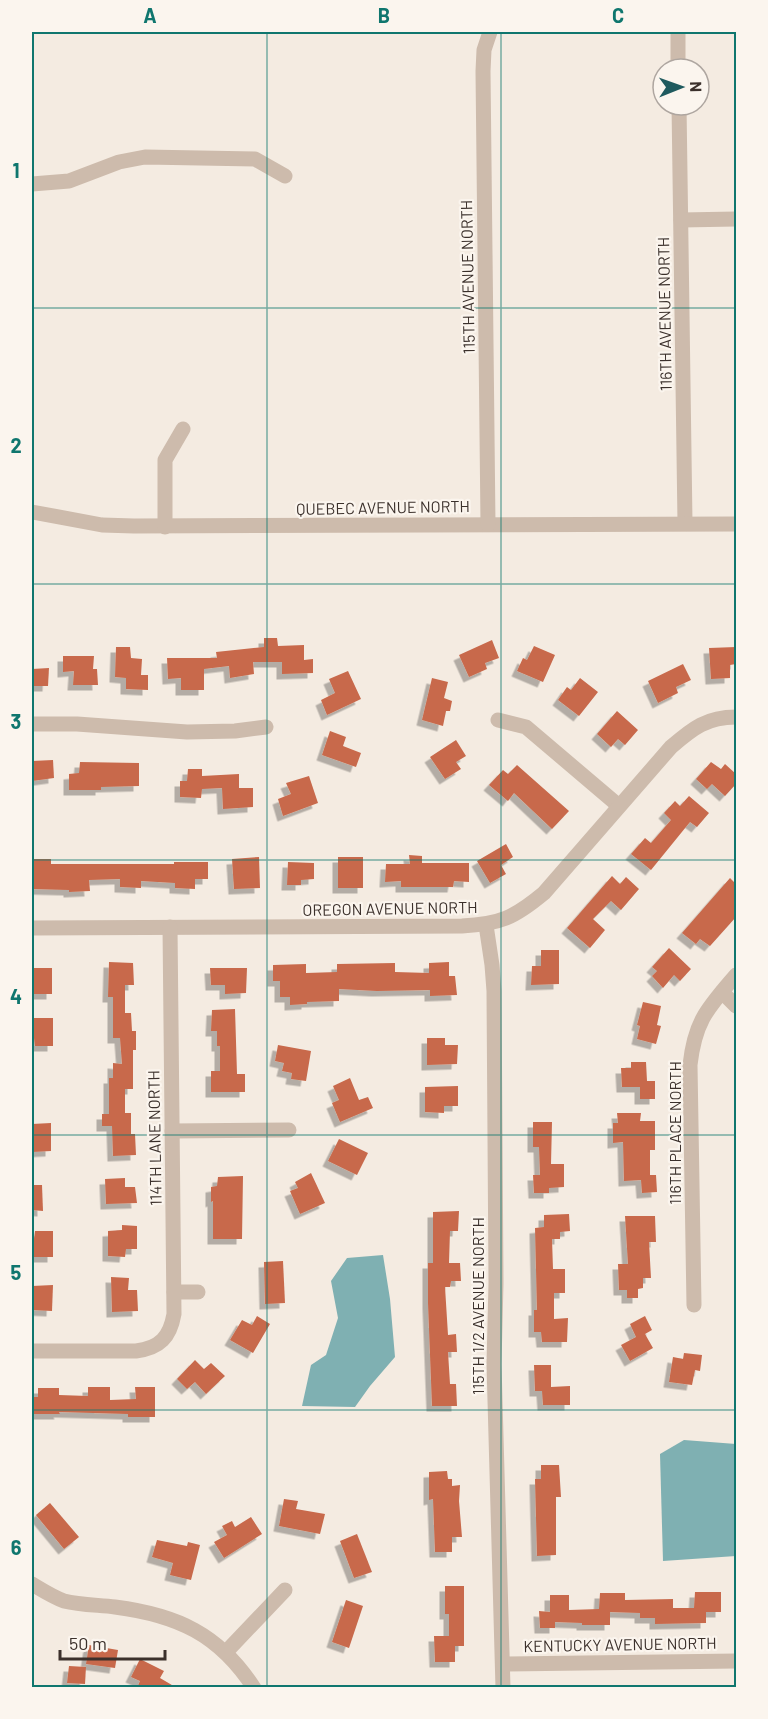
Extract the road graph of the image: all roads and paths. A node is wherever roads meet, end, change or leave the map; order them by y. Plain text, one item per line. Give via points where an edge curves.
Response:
1 (490, 32) edge
2 (678, 32) edge
3 (678, 57) edge
4 (679, 117) edge
5 (285, 176) dead end
6 (32, 184) edge
7 (736, 219) edge
8 (681, 220) junction
9 (183, 429) dead end
10 (32, 512) edge
11 (685, 523) junction
12 (488, 524) junction
13 (736, 524) edge
14 (165, 527) junction
15 (736, 717) edge
16 (498, 720) dead end
17 (32, 724) edge
18 (267, 727) dead end
19 (620, 806) junction
20 (486, 925) junction
21 (170, 927) junction
22 (32, 928) edge
23 (736, 975) edge
24 (722, 992) junction
25 (736, 1006) edge
26 (289, 1130) dead end
27 (172, 1131) junction
28 (174, 1292) junction
29 (198, 1292) dead end
30 (694, 1305) dead end
31 (32, 1352) edge
32 (32, 1584) edge
33 (285, 1590) dead end
34 (226, 1652) junction
35 (736, 1661) edge
36 (503, 1664) junction
37 (254, 1688) edge
38 (503, 1688) edge

1 - 12 street, 115TH AVENUE NORTH via 483,72
2 - 3 street
4 - 8 street, 116TH AVENUE NORTH
5 - 6 street via 255,159 146,158 119,162 69,181
7 - 8 street
8 - 11 street, 116TH AVENUE NORTH
9 - 14 street via 165,460
10 - 14 street, QUEBEC AVENUE NORTH via 102,525
11 - 12 street, QUEBEC AVENUE NORTH
11 - 13 street, QUEBEC AVENUE NORTH
12 - 14 street, QUEBEC AVENUE NORTH
15 - 19 street, OREGON AVENUE NORTH via 702,723 686,734
16 - 19 street via 526,727
17 - 18 street via 187,732
19 - 20 street, OREGON AVENUE NORTH via 544,893 526,908
20 - 21 street, OREGON AVENUE NORTH
20 - 36 street, 115TH 1/2 AVENUE NORTH via 494,991 494,1356
21 - 22 street, OREGON AVENUE NORTH
21 - 27 street, 114TH LANE NORTH
23 - 24 street, 116TH PLACE NORTH
24 - 25 street
24 - 30 street, 116TH PLACE NORTH via 701,1020 692,1043 690,1065
26 - 27 street
27 - 28 street, 114TH LANE NORTH
28 - 29 street
28 - 31 street, 114TH LANE NORTH via 174,1314 168,1334 148,1349
32 - 34 street via 64,1601 153,1614 185,1625
33 - 34 street
34 - 37 street
35 - 36 street, KENTUCKY AVENUE NORTH
36 - 38 street, 115TH 1/2 AVENUE NORTH

